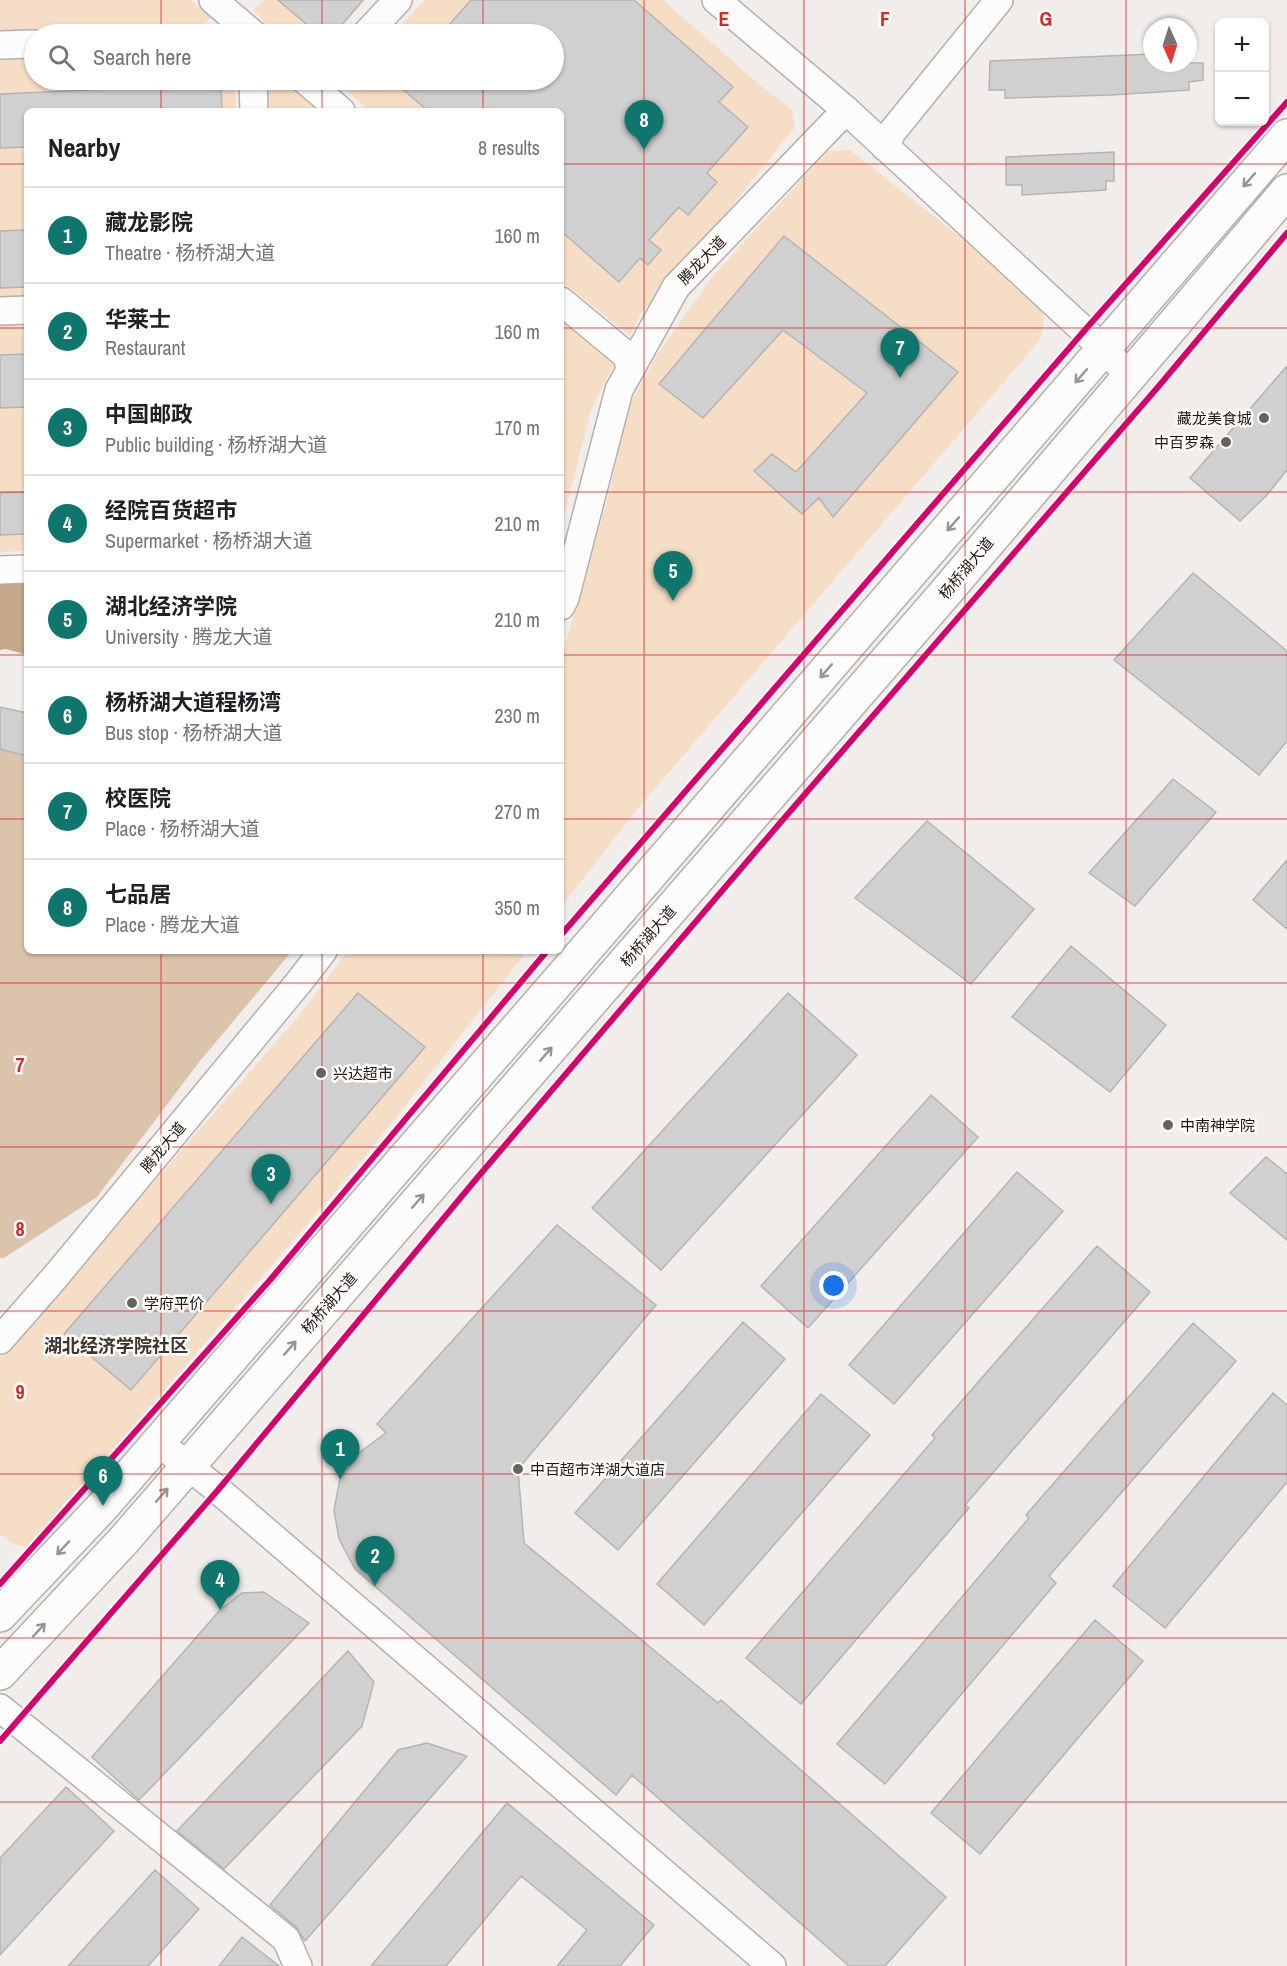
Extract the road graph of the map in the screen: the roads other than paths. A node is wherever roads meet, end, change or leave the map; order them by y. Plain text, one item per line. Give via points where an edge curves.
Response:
1 (213, 0) edge
2 (398, 0) edge
3 (716, 0) edge
4 (999, 0) edge
5 (237, 24) edge
6 (375, 24) edge
7 (24, 44) edge
8 (0, 45) edge
9 (253, 90) edge
10 (322, 90) edge
11 (254, 108) edge
12 (338, 108) edge
13 (846, 111) junction
14 (1287, 136) edge
15 (885, 147) junction
16 (1287, 191) edge
17 (564, 303) edge
18 (24, 310) edge
19 (0, 311) edge
20 (1104, 349) junction
21 (631, 369) junction
22 (1130, 376) junction
23 (24, 569) edge
24 (0, 570) edge
25 (564, 600) edge
26 (321, 954) edge
27 (0, 1340) edge
28 (158, 1442) junction
29 (188, 1466) junction
30 (0, 1615) edge
31 (3, 1665) edge
32 (0, 1708) edge
33 (298, 1966) edge
34 (772, 1966) edge

1 - 5 street
2 - 6 street
3 - 13 street
4 - 15 street via 892,132
7 - 8 street
9 - 11 street
10 - 12 street
13 - 15 street
13 - 21 street, 腾龙大道 via 676,287
14 -> 20 main road
15 - 20 street
16 - 22 main road, 杨桥湖大道
17 - 21 street via 626,355
18 - 19 street
20 - 22 street
20 -> 28 main road
21 - 25 street, 腾龙大道 via 620,390
29 -> 22 main road, 杨桥湖大道
23 - 24 street
26 - 27 street, 腾龙大道
28 - 29 street
28 -> 30 main road
31 -> 29 main road, 杨桥湖大道 via 124,1540
29 - 34 street
32 - 33 street via 286,1939

